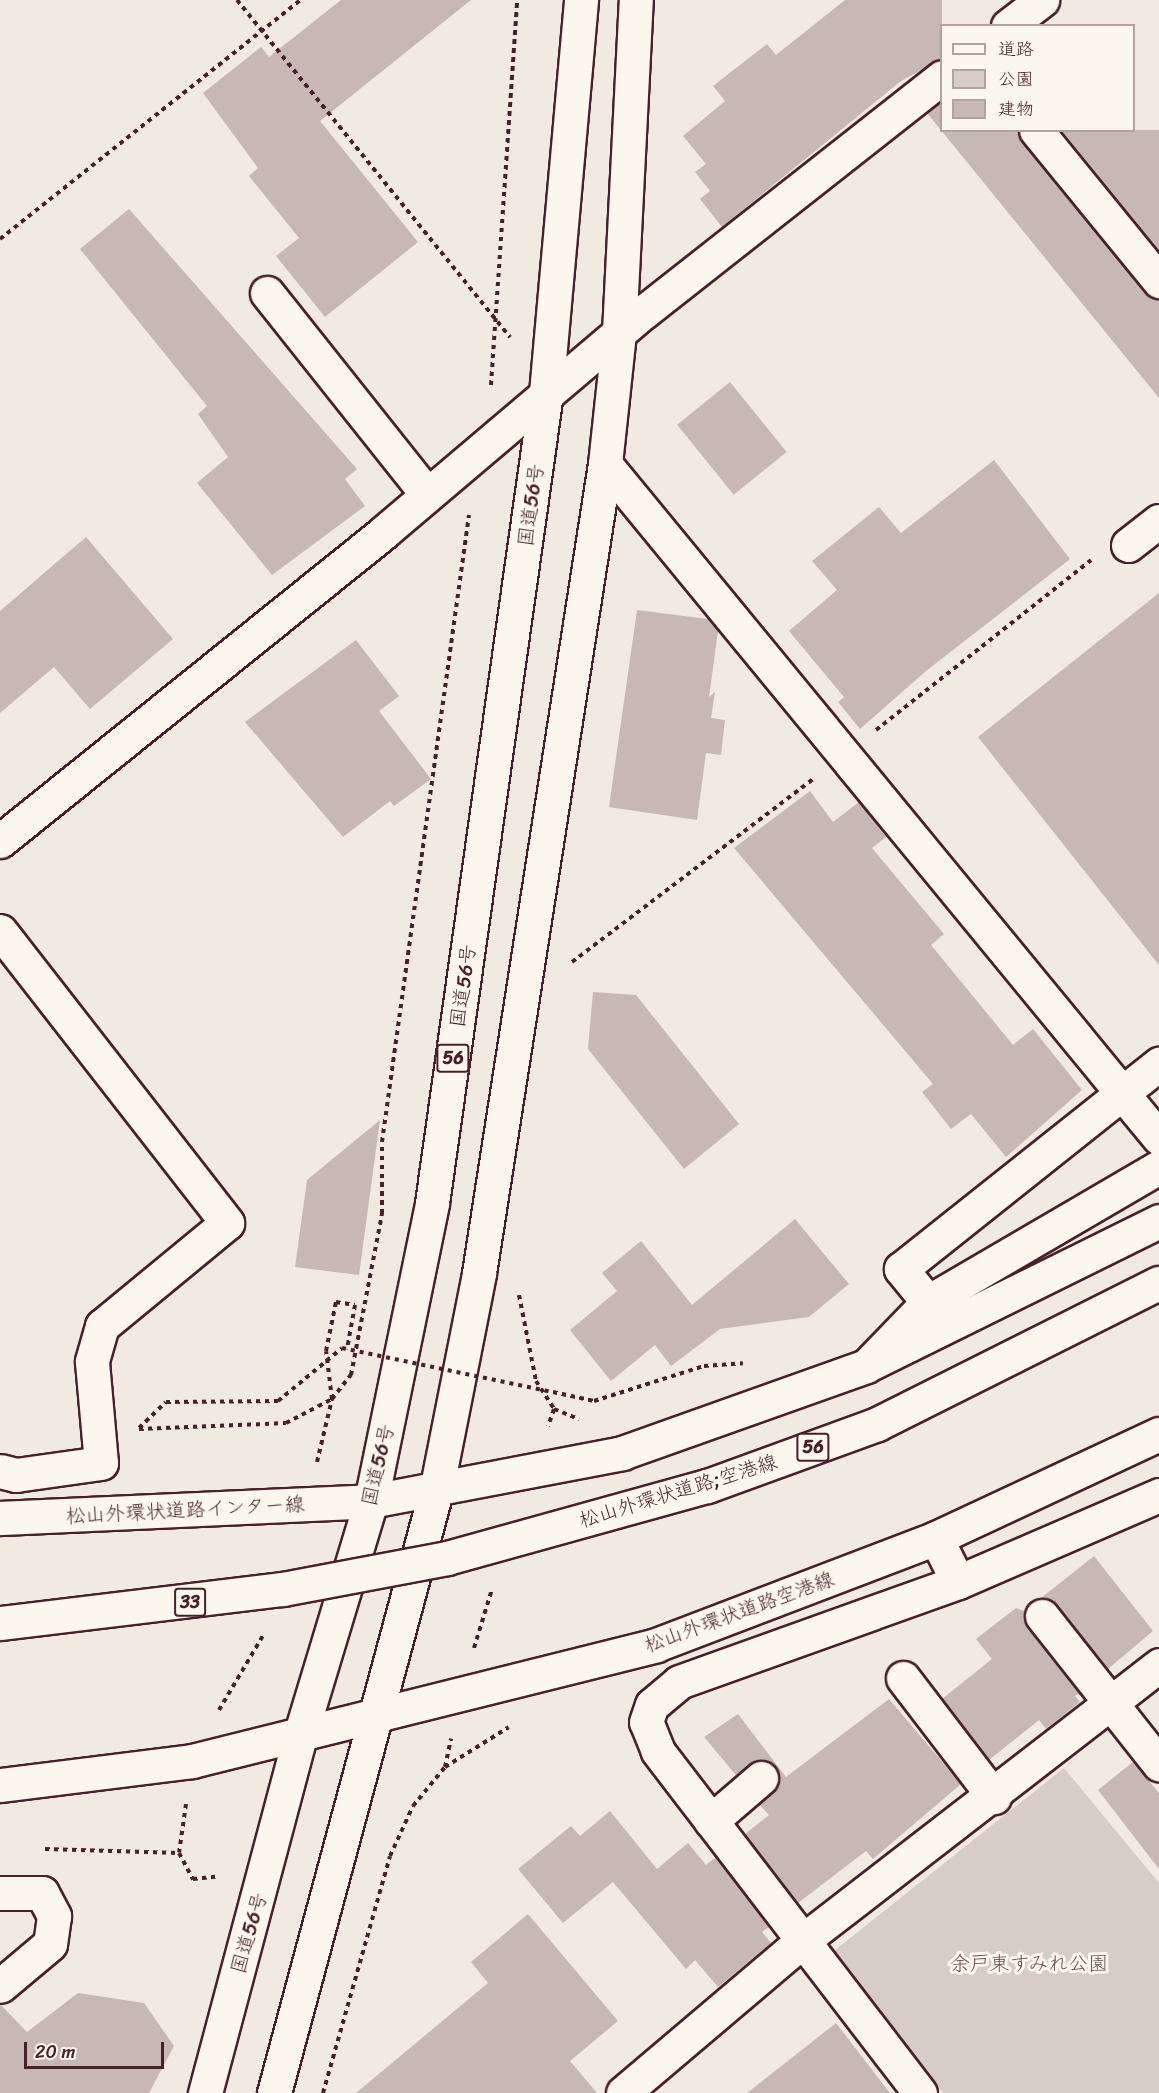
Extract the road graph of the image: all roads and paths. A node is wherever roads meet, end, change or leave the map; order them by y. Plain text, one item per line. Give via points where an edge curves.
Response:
1 (237, 0) edge
2 (300, 0) edge
3 (517, 0) edge
4 (581, 0) edge
5 (636, 0) edge
6 (1042, 0) edge
7 (1011, 24) edge
8 (262, 31) junction
9 (940, 79) edge
10 (1038, 132) edge
11 (0, 239) edge
12 (1159, 281) edge
13 (267, 293) dead end
14 (619, 332) junction
15 (510, 338) dead end
16 (546, 393) junction
17 (487, 395) dead end
18 (605, 464) junction
19 (426, 493) junction
20 (471, 503) dead end
21 (1159, 521) edge
22 (1128, 545) dead end
23 (0, 841) edge
24 (0, 932) edge
25 (0, 972) edge
26 (36, 977) junction
27 (1159, 1064) edge
28 (1120, 1094) junction
29 (1159, 1138) edge
30 (1159, 1167) edge
31 (382, 1214) dead end
32 (1159, 1221) edge
33 (517, 1283) dead end
34 (1159, 1283) edge
35 (928, 1302) junction
36 (347, 1349) junction
37 (866, 1366) junction
38 (738, 1374) dead end
39 (554, 1409) junction
40 (584, 1421) dead end
41 (138, 1429) junction
42 (97, 1430) junction
43 (1159, 1434) edge
44 (0, 1471) edge
45 (529, 1473) junction
46 (436, 1491) junction
47 (1158, 1498) edge
48 (371, 1501) junction
49 (0, 1518) edge
50 (936, 1538) junction
51 (379, 1571) joint
52 (495, 1578) dead end
53 (958, 1582) junction
54 (1042, 1616) dead end
55 (0, 1623) edge
56 (1159, 1665) edge
57 (903, 1678) dead end
58 (460, 1692) junction
59 (1110, 1704) junction
60 (377, 1713) junction
61 (300, 1737) junction
62 (1159, 1764) edge
63 (761, 1778) dead end
64 (0, 1785) edge
65 (994, 1797) junction
66 (711, 1821) junction
67 (35, 1850) dead end
68 (179, 1853) dead end
69 (0, 1893) edge
70 (801, 1941) junction
71 (0, 1986) edge
72 (205, 2093) edge
73 (274, 2093) edge
74 (323, 2093) edge
75 (623, 2093) edge
76 (920, 2093) edge

1 - 8 path
2 - 8 path
3 - 17 path via 493,380
4 - 16 main road, 国道56号 / 56
5 - 14 main road
6 - 7 main road
8 - 11 path
8 - 15 path
9 - 14 main road
10 - 12 main road
13 - 19 main road
14 - 16 main road
14 - 18 main road
16 - 19 main road
16 - 48 main road, 国道56号 / 56 via 432,1203
18 - 28 main road
18 - 46 main road via 479,1273
19 - 23 main road
20 - 31 path via 382,1142
21 - 22 main road
24 - 26 main road
25 - 26 main road
26 - 42 main road via 227,1222 102,1326 92,1362
27 - 28 main road
28 - 29 main road
28 - 35 main road via 901,1269
30 - 35 main road
32 - 37 main road
33 - 39 path via 536,1381
34 - 51 main road, 松山外環状道路;空港線 / 56, bridge via 877,1424 707,1486 447,1558
35 - 37 main road
36 - 38 path, bridge via 594,1401 704,1366 754,1363
36 - 41 path, bridge via 278,1401 166,1402
36 - 41 path via 355,1305 336,1302 326,1351 332,1400 286,1423
37 - 45 main road via 622,1453
39 - 40 path
39 - 45 path
41 - 42 path
42 - 44 main road via 101,1463 16,1475
43 - 50 main road, 松山外環状道路空港線
45 - 46 main road
46 - 48 main road
46 - 60 main road
47 - 53 main road
48 - 49 main road, 松山外環状道路インター線
48 - 61 main road, 国道56号 / 56
50 - 53 main road
50 - 58 main road, 松山外環状道路空港線 via 656,1645
51 - 55 main road, 33, bridge via 124,1611
52 - 58 path
53 - 66 main road via 679,1682 652,1705 646,1722 658,1751
54 - 59 main road
56 - 59 main road
57 - 65 main road
58 - 60 main road, 松山外環状道路空港線
58 - 74 path via 445,1767 413,1806 390,1856
59 - 62 main road
59 - 65 main road
60 - 61 main road, 松山外環状道路空港線
60 - 73 main road
61 - 64 main road via 192,1761
61 - 72 main road, 国道56号 / 56
63 - 66 main road
65 - 70 main road
66 - 70 main road
67 - 68 path
69 - 71 main road via 42,1893 54,1916 50,1944
70 - 75 main road
70 - 76 main road

